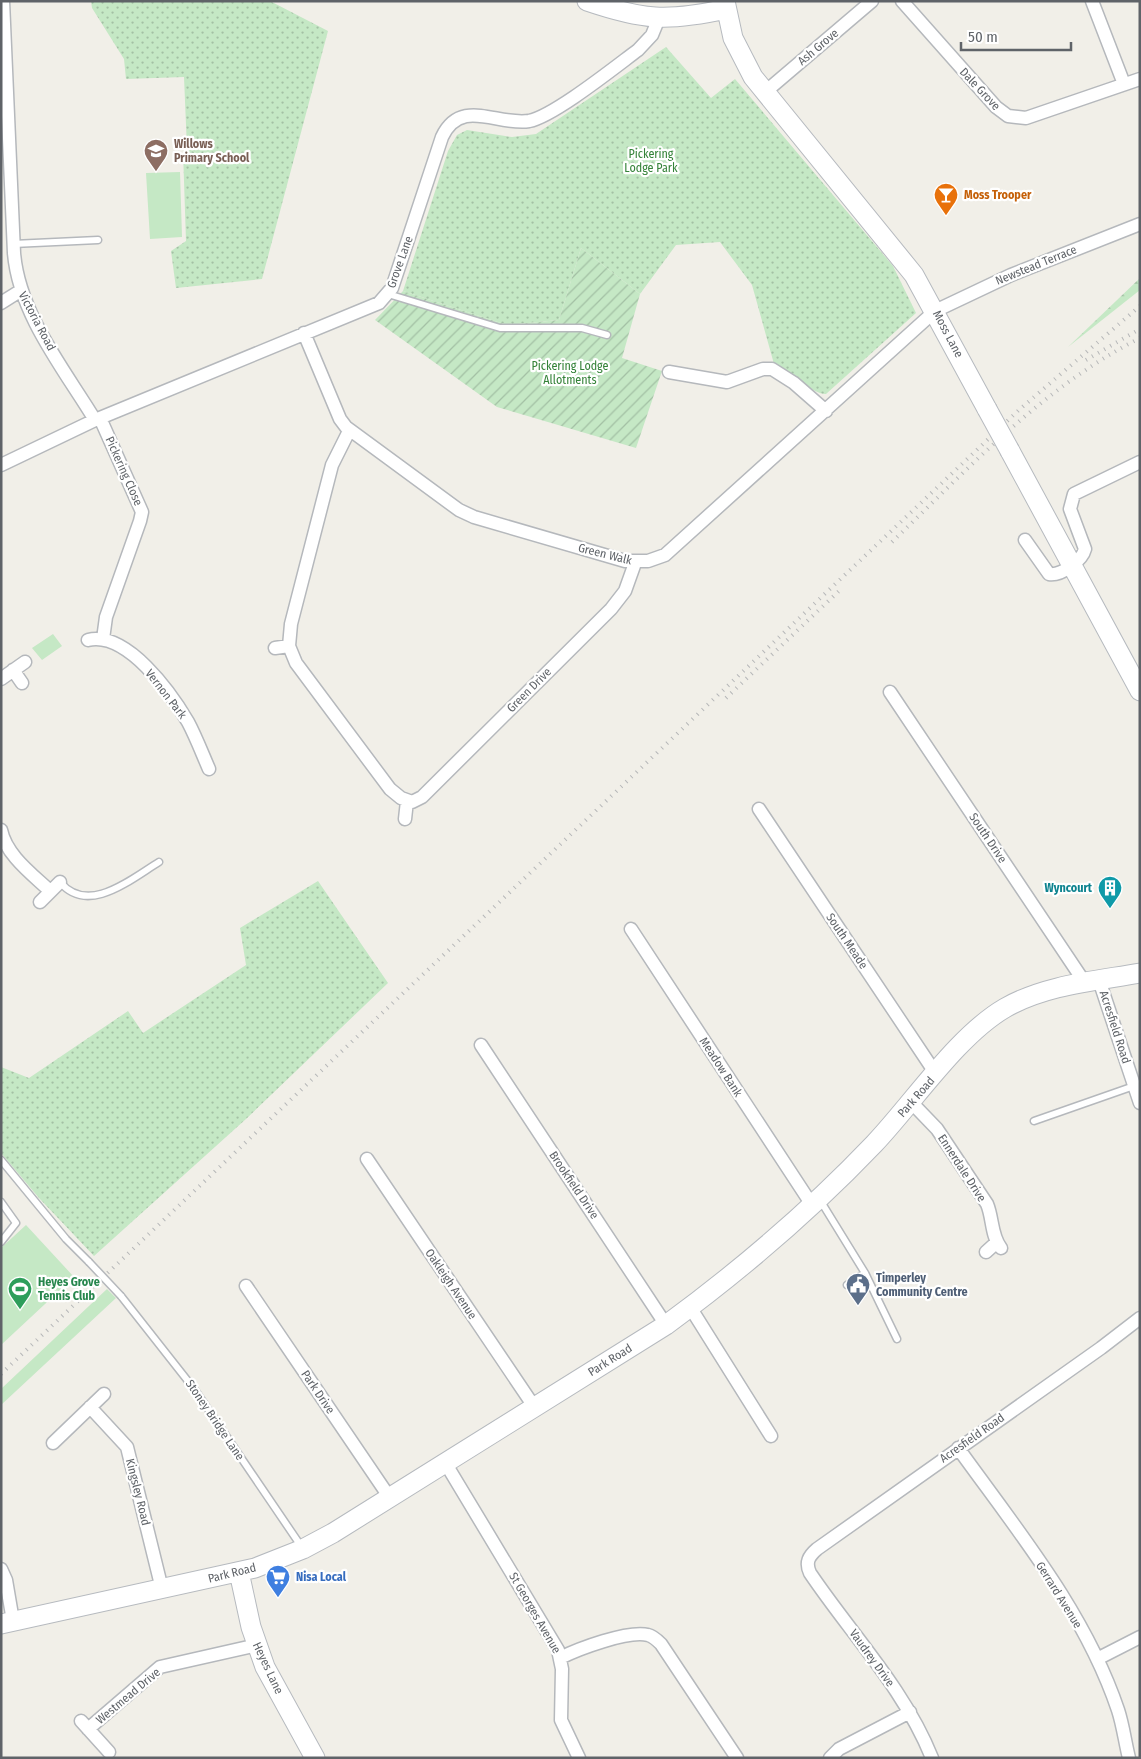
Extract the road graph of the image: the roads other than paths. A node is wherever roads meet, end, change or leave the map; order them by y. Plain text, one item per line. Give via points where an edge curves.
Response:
1 (4, 1) edge
2 (586, 1) edge
3 (872, 1) edge
4 (902, 1) edge
5 (1092, 1) edge
6 (725, 5) edge
7 (659, 18) junction
8 (1140, 79) edge
9 (1124, 84) junction
10 (764, 93) junction
11 (1140, 224) edge
12 (98, 240) dead end
13 (13, 244) junction
14 (20, 291) junction
15 (388, 294) junction
16 (1, 302) edge
17 (935, 311) junction
18 (304, 333) junction
19 (607, 335) dead end
20 (669, 372) dead end
21 (826, 410) junction
22 (98, 419) junction
23 (350, 431) junction
24 (1140, 462) edge
25 (1, 465) edge
26 (1025, 540) dead end
27 (635, 562) junction
28 (1071, 565) junction
29 (103, 639) junction
30 (88, 640) dead end
31 (289, 646) junction
32 (275, 648) dead end
33 (25, 662) dead end
34 (13, 670) junction
35 (1, 679) edge
36 (22, 683) dead end
37 (1140, 691) edge
38 (890, 692) dead end
39 (209, 768) dead end
40 (407, 801) junction
41 (759, 809) dead end
42 (405, 819) dead end
43 (1, 830) edge
44 (159, 862) dead end
45 (60, 882) joint
46 (50, 891) junction
47 (40, 902) dead end
48 (630, 929) dead end
49 (1140, 973) edge
50 (1092, 981) junction
51 (481, 1045) dead end
52 (936, 1074) junction
53 (1134, 1086) junction
54 (911, 1102) junction
55 (1140, 1103) edge
56 (1034, 1121) dead end
57 (367, 1159) dead end
58 (1, 1160) edge
59 (1, 1202) edge
60 (816, 1202) junction
61 (1, 1242) edge
62 (986, 1252) dead end
63 (865, 1273) junction
64 (847, 1285) dead end
65 (246, 1286) dead end
66 (690, 1307) junction
67 (1140, 1318) edge
68 (666, 1324) junction
69 (897, 1339) dead end
70 (104, 1394) dead end
71 (90, 1408) junction
72 (534, 1408) junction
73 (771, 1436) dead end
74 (53, 1443) dead end
75 (958, 1448) junction
76 (446, 1464) junction
77 (390, 1498) junction
78 (303, 1549) junction
79 (807, 1562) joint
80 (1, 1569) edge
81 (239, 1572) junction
82 (162, 1589) junction
83 (7, 1623) edge
84 (1140, 1637) edge
85 (257, 1645) junction
86 (560, 1658) junction
87 (1097, 1659) junction
88 (910, 1712) junction
89 (109, 1752) dead end
90 (315, 1758) edge
91 (579, 1758) edge
92 (737, 1758) edge
93 (830, 1758) edge
94 (932, 1758) edge
95 (1128, 1758) edge

1 - 13 street, Victoria Road
2 - 7 main road via 629,15
3 - 10 street, Ash Grove
4 - 9 street, Dale Grove via 996,107 1008,116 1026,118
5 - 9 street
6 - 7 main road via 697,16
6 - 10 main road, Moss Lane via 738,50
7 - 15 street, Grove Lane via 652,36 638,50 540,117 520,121 467,116 450,124 442,137
8 - 9 street, Dale Grove
10 - 17 main road, Moss Lane via 895,249
11 - 17 street, Newstead Terrace via 1011,275
12 - 13 lane
13 - 14 street, Victoria Road
14 - 16 street
14 - 22 street, Victoria Road
15 - 18 street, Grove Lane via 371,306
15 - 19 lane via 500,328 582,328
17 - 21 street, Green Walk
17 - 28 main road, Moss Lane, bridge
18 - 22 street, Grove Lane
18 - 23 street, Green Walk via 340,419
20 - 21 street via 728,382 763,369 772,369
21 - 27 street, Green Walk via 665,555
22 - 25 street, Grove Lane
22 - 29 street, Pickering Close via 142,512 106,617
23 - 27 street, Green Walk via 464,513 611,558
23 - 31 street via 332,465 290,624
24 - 28 street via 1074,494 1070,509 1085,549 1081,558
26 - 28 street via 1049,574 1056,574
27 - 40 street, Green Drive via 625,591 611,609 422,797
28 - 37 main road, Moss Lane
29 - 30 street, Vernon Park
29 - 39 street, Vernon Park via 125,649 161,684 189,724
31 - 32 street
31 - 40 street via 296,663 390,789
33 - 34 street
34 - 35 street
34 - 36 street
38 - 50 street, South Drive
40 - 42 street
41 - 52 street, South Meade
43 - 46 street via 13,854
44 - 45 lane via 103,895 77,895
45 - 46 street
46 - 47 street
48 - 60 street, Meadow Bank
49 - 50 main road, Park Road
50 - 52 main road, Park Road via 1043,992 1005,1008 973,1032
50 - 53 street, Acresfield Road
51 - 68 street, Brookfield Drive
52 - 54 main road, Park Road
53 - 55 street, Acresfield Road
53 - 56 lane
54 - 60 main road, Park Road
54 - 62 street, Ennerdale Drive via 942,1135 986,1204 999,1245
57 - 72 street, Oakleigh Avenue
58 - 78 lane, Stoney Bridge Lane, bridge via 66,1240 121,1296 195,1390
59 - 61 lane via 16,1223
60 - 63 lane
60 - 66 main road, Park Road
63 - 64 lane
63 - 69 lane
65 - 77 street, Park Drive
66 - 68 main road, Park Road
66 - 73 street
67 - 75 street, Acresfield Road
68 - 72 main road, Park Road
70 - 71 street
71 - 74 street
71 - 82 street, Kingsley Road via 127,1447
72 - 76 main road, Park Road
75 - 79 street, Acresfield Road via 817,1549
75 - 87 street, Gerrard Avenue via 1055,1585
76 - 77 main road, Park Road
76 - 86 street, St Georges Avenue
77 - 78 main road, Park Road
78 - 81 main road, Park Road
79 - 88 street, Vaudrey Drive via 812,1577
80 - 83 street via 6,1580
81 - 82 main road, Park Road
81 - 85 main road, Heyes Lane
82 - 83 main road, Park Road
84 - 87 street
85 - 89 street, Westmead Drive via 160,1667 85,1725
85 - 90 main road, Heyes Lane
86 - 91 street via 561,1720
86 - 92 street, St Georges Avenue via 587,1645 643,1634 652,1636 661,1644
87 - 95 street, Gerrard Avenue via 1119,1711
88 - 93 street via 839,1749
88 - 94 street, Vaudrey Drive

